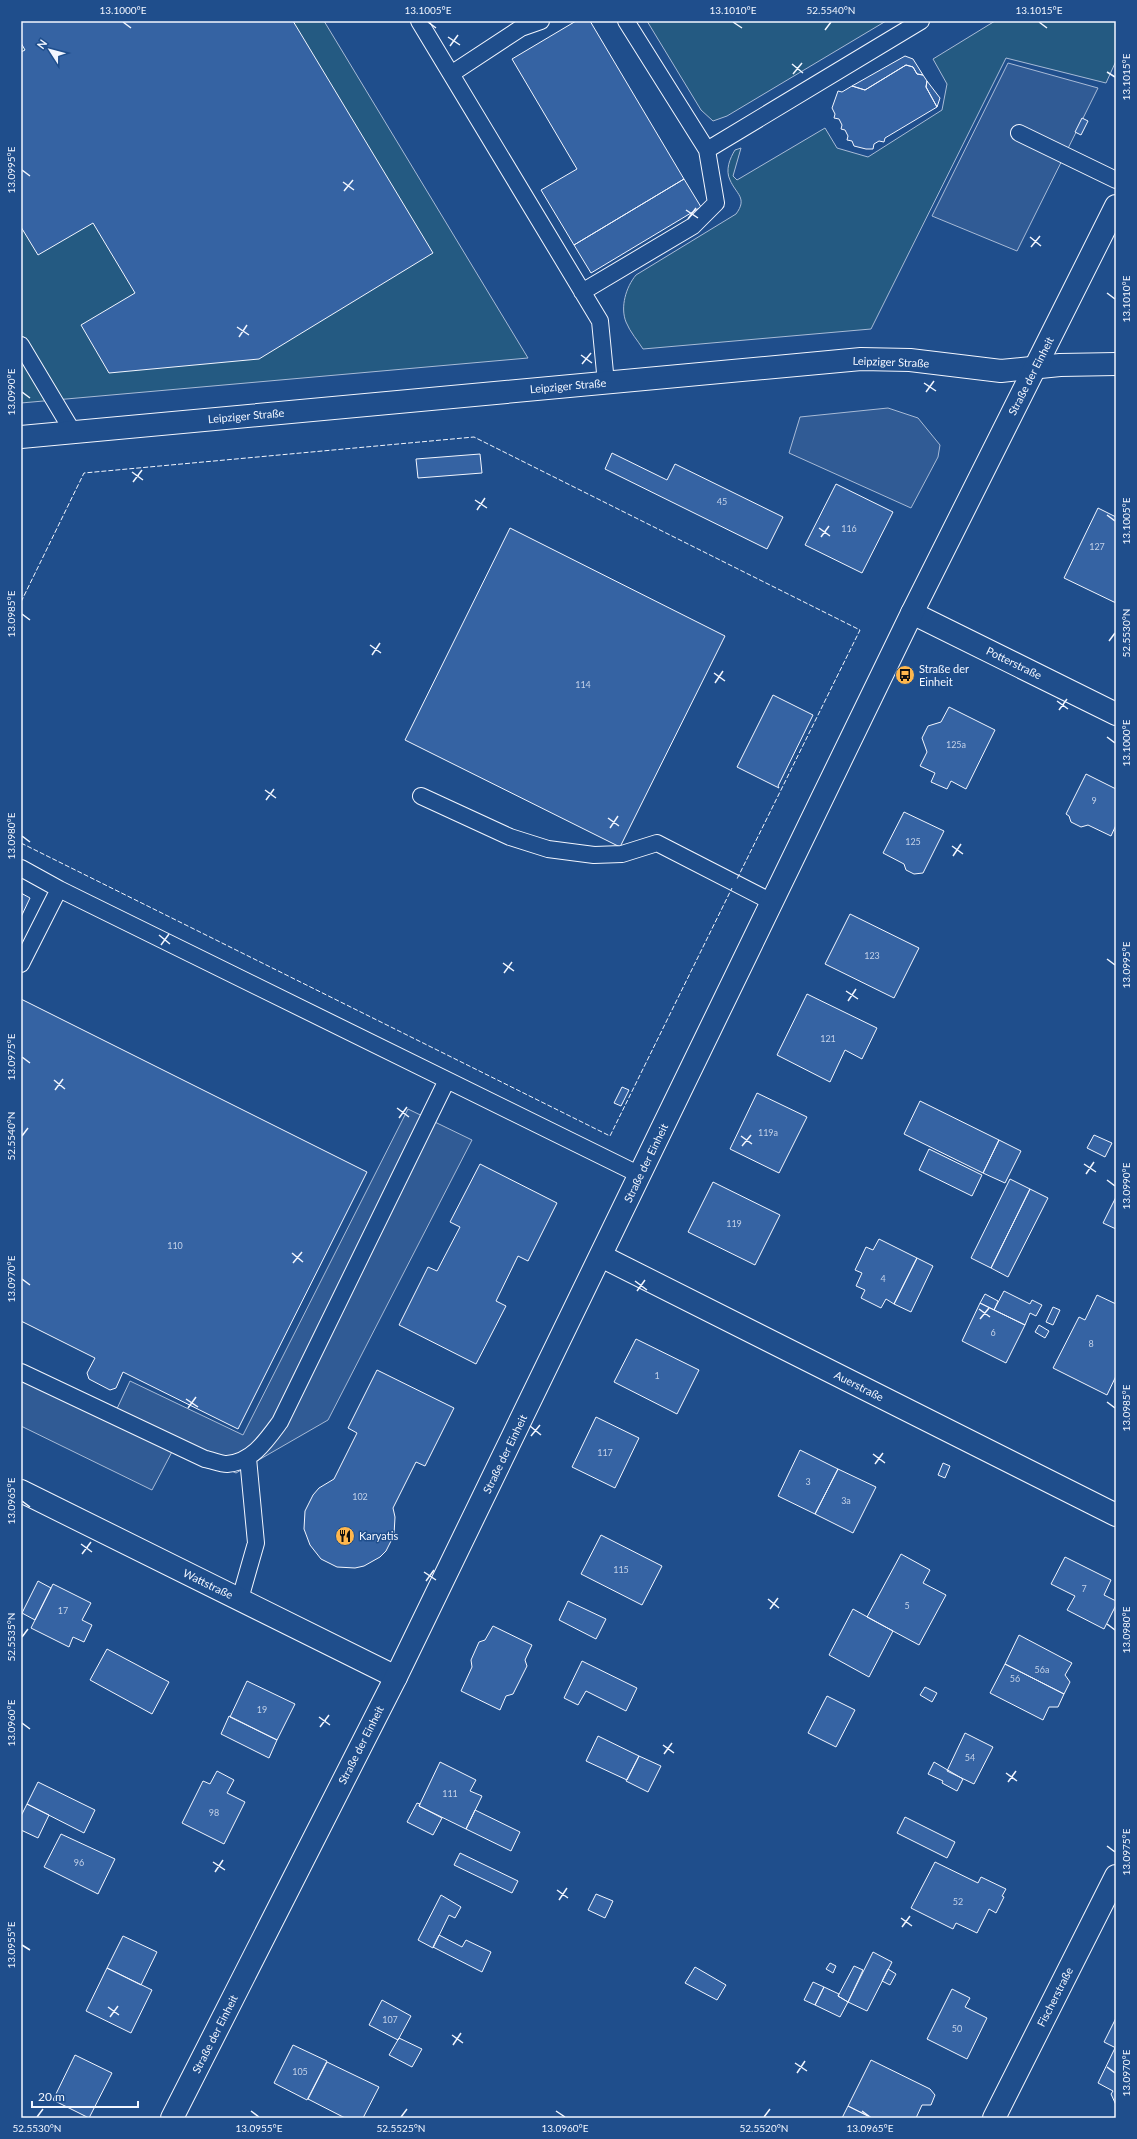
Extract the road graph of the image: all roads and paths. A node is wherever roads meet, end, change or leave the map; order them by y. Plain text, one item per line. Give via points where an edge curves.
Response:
1 (419, 21) edge
2 (541, 21) edge
3 (626, 21) edge
4 (921, 21) edge
5 (451, 74) junction
6 (1019, 134) dead end
7 (707, 150) junction
8 (1116, 180) edge
9 (1116, 206) edge
10 (582, 292) junction
11 (21, 345) edge
12 (1116, 364) edge
13 (1036, 368) junction
14 (606, 382) junction
15 (73, 432) junction
16 (21, 437) edge
17 (912, 613) junction
18 (1116, 714) edge
19 (421, 796) dead end
20 (21, 868) edge
21 (59, 889) junction
22 (772, 902) junction
23 (21, 964) edge
24 (447, 1080) junction
25 (640, 1175) junction
26 (601, 1256) junction
27 (21, 1372) edge
28 (248, 1458) junction
29 (21, 1491) edge
30 (1116, 1515) edge
31 (240, 1599) junction
32 (396, 1677) junction
33 (1116, 1876) edge
34 (172, 2118) edge
35 (994, 2118) edge

1 - 5 lane
2 - 5 lane via 521,28
3 - 7 lane
4 - 7 lane
5 - 10 lane
6 - 8 lane
7 - 10 lane via 716,203 693,226
9 - 13 street, Straße der Einheit
10 - 14 lane via 600,320
11 - 15 lane
12 - 13 street, Leipziger Straße
13 - 14 street, Leipziger Straße via 992,370 910,360 862,359
13 - 17 street, Straße der Einheit
14 - 15 street, Leipziger Straße
15 - 16 street, Leipziger Straße
17 - 18 street, Potterstraße
17 - 22 street, Straße der Einheit
19 - 22 lane via 510,837 548,849 594,855 622,854 657,844
20 - 21 lane
21 - 23 lane
21 - 24 lane
22 - 25 street, Straße der Einheit
24 - 25 lane
24 - 28 lane via 280,1422 265,1444
25 - 26 street, Straße der Einheit
26 - 30 street, Auerstraße
26 - 32 street, Straße der Einheit
27 - 28 lane via 205,1458 226,1464
28 - 31 lane via 256,1543
29 - 31 street, Wattstraße
31 - 32 street, Wattstraße
32 - 34 street, Straße der Einheit
33 - 35 street, Fischerstraße

